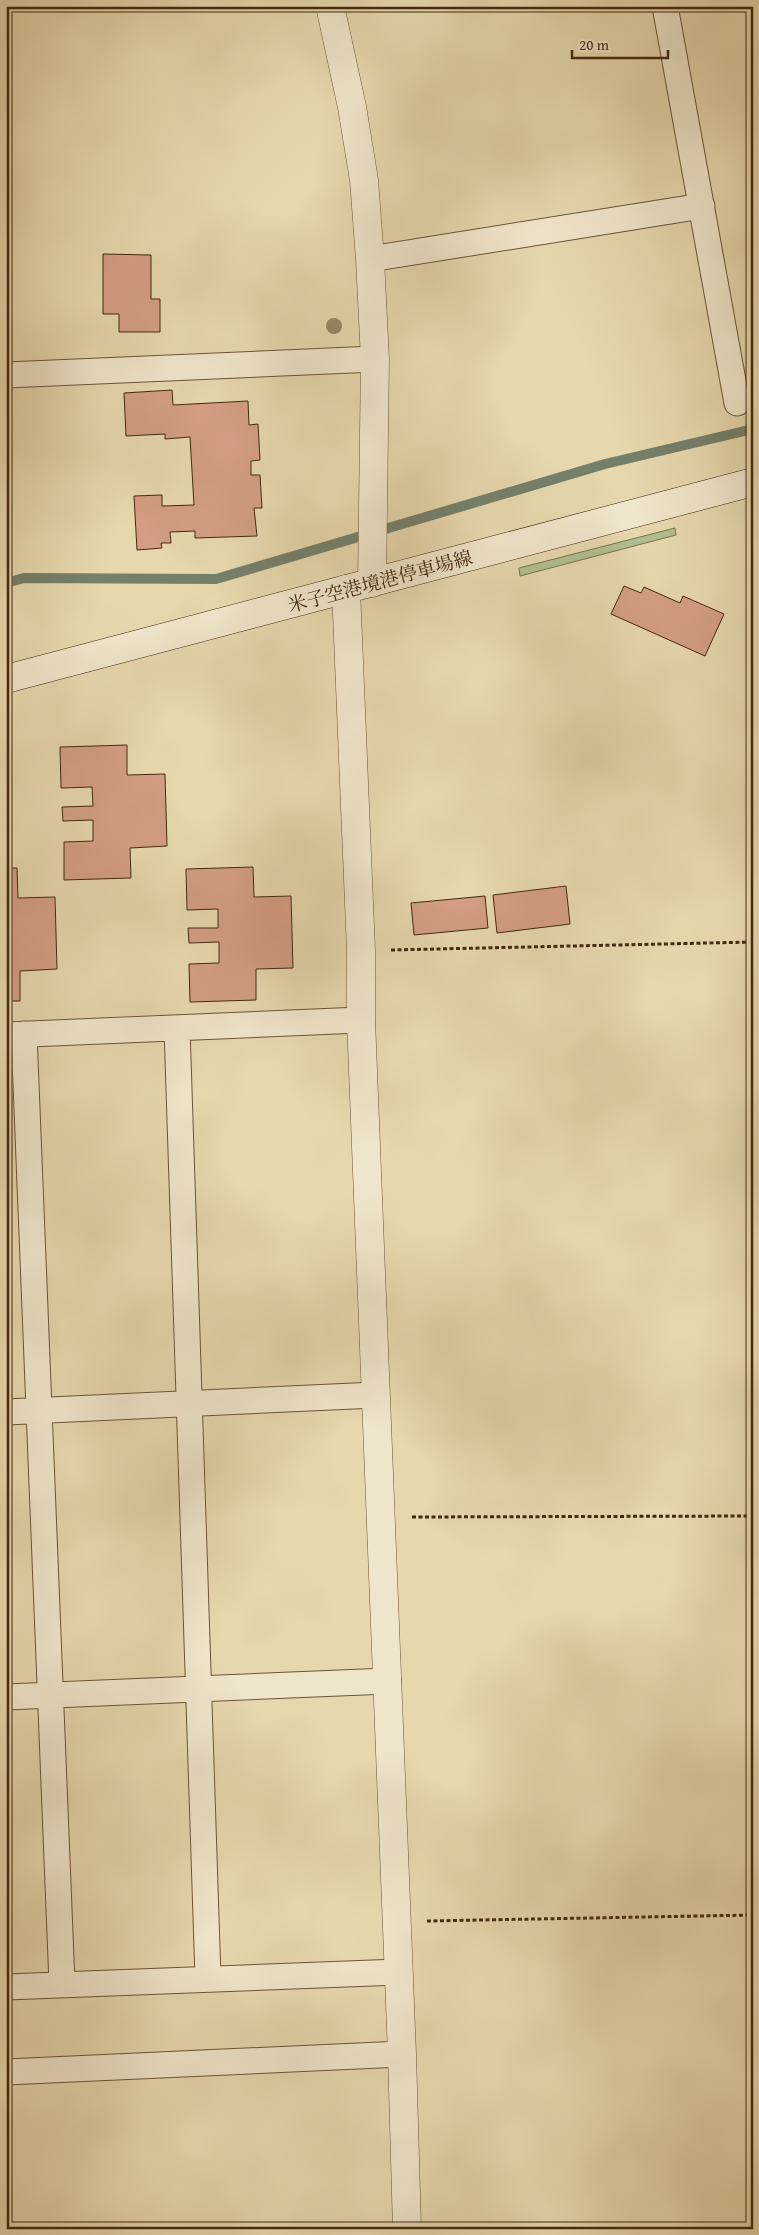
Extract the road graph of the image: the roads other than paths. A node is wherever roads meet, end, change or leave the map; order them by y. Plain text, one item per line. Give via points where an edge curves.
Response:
1 (330, 6) edge
2 (665, 6) edge
3 (702, 206) junction
4 (370, 259) junction
5 (375, 359) junction
6 (6, 375) edge
7 (737, 403) dead end
8 (753, 482) edge
9 (359, 586) junction
10 (6, 679) edge
11 (361, 1020) junction
12 (177, 1028) junction
13 (15, 1035) edge
14 (376, 1395) junction
15 (189, 1403) junction
16 (39, 1410) junction
17 (6, 1412) edge
18 (388, 1681) junction
19 (198, 1689) junction
20 (51, 1695) junction
21 (6, 1697) edge
22 (399, 1972) junction
23 (208, 1978) junction
24 (62, 1984) junction
25 (6, 1987) edge
26 (402, 2054) junction
27 (6, 2072) edge
28 (407, 2229) edge

1 - 4 street via 364,180
2 - 3 street
3 - 4 street
3 - 7 street
4 - 5 street
5 - 6 street
5 - 9 street
8 - 9 street, 米子空港境港停車場線
9 - 10 street, 米子空港境港停車場線
9 - 11 street
11 - 12 street
11 - 14 street
12 - 13 street
12 - 15 street
13 - 16 street
14 - 15 street
14 - 18 street
15 - 16 street
15 - 19 street
16 - 17 street
16 - 20 street
18 - 19 street
18 - 22 street
19 - 20 street
19 - 23 street
20 - 21 street
20 - 24 street
22 - 23 street
22 - 26 street
23 - 24 street
24 - 25 street
26 - 27 street
26 - 28 street

